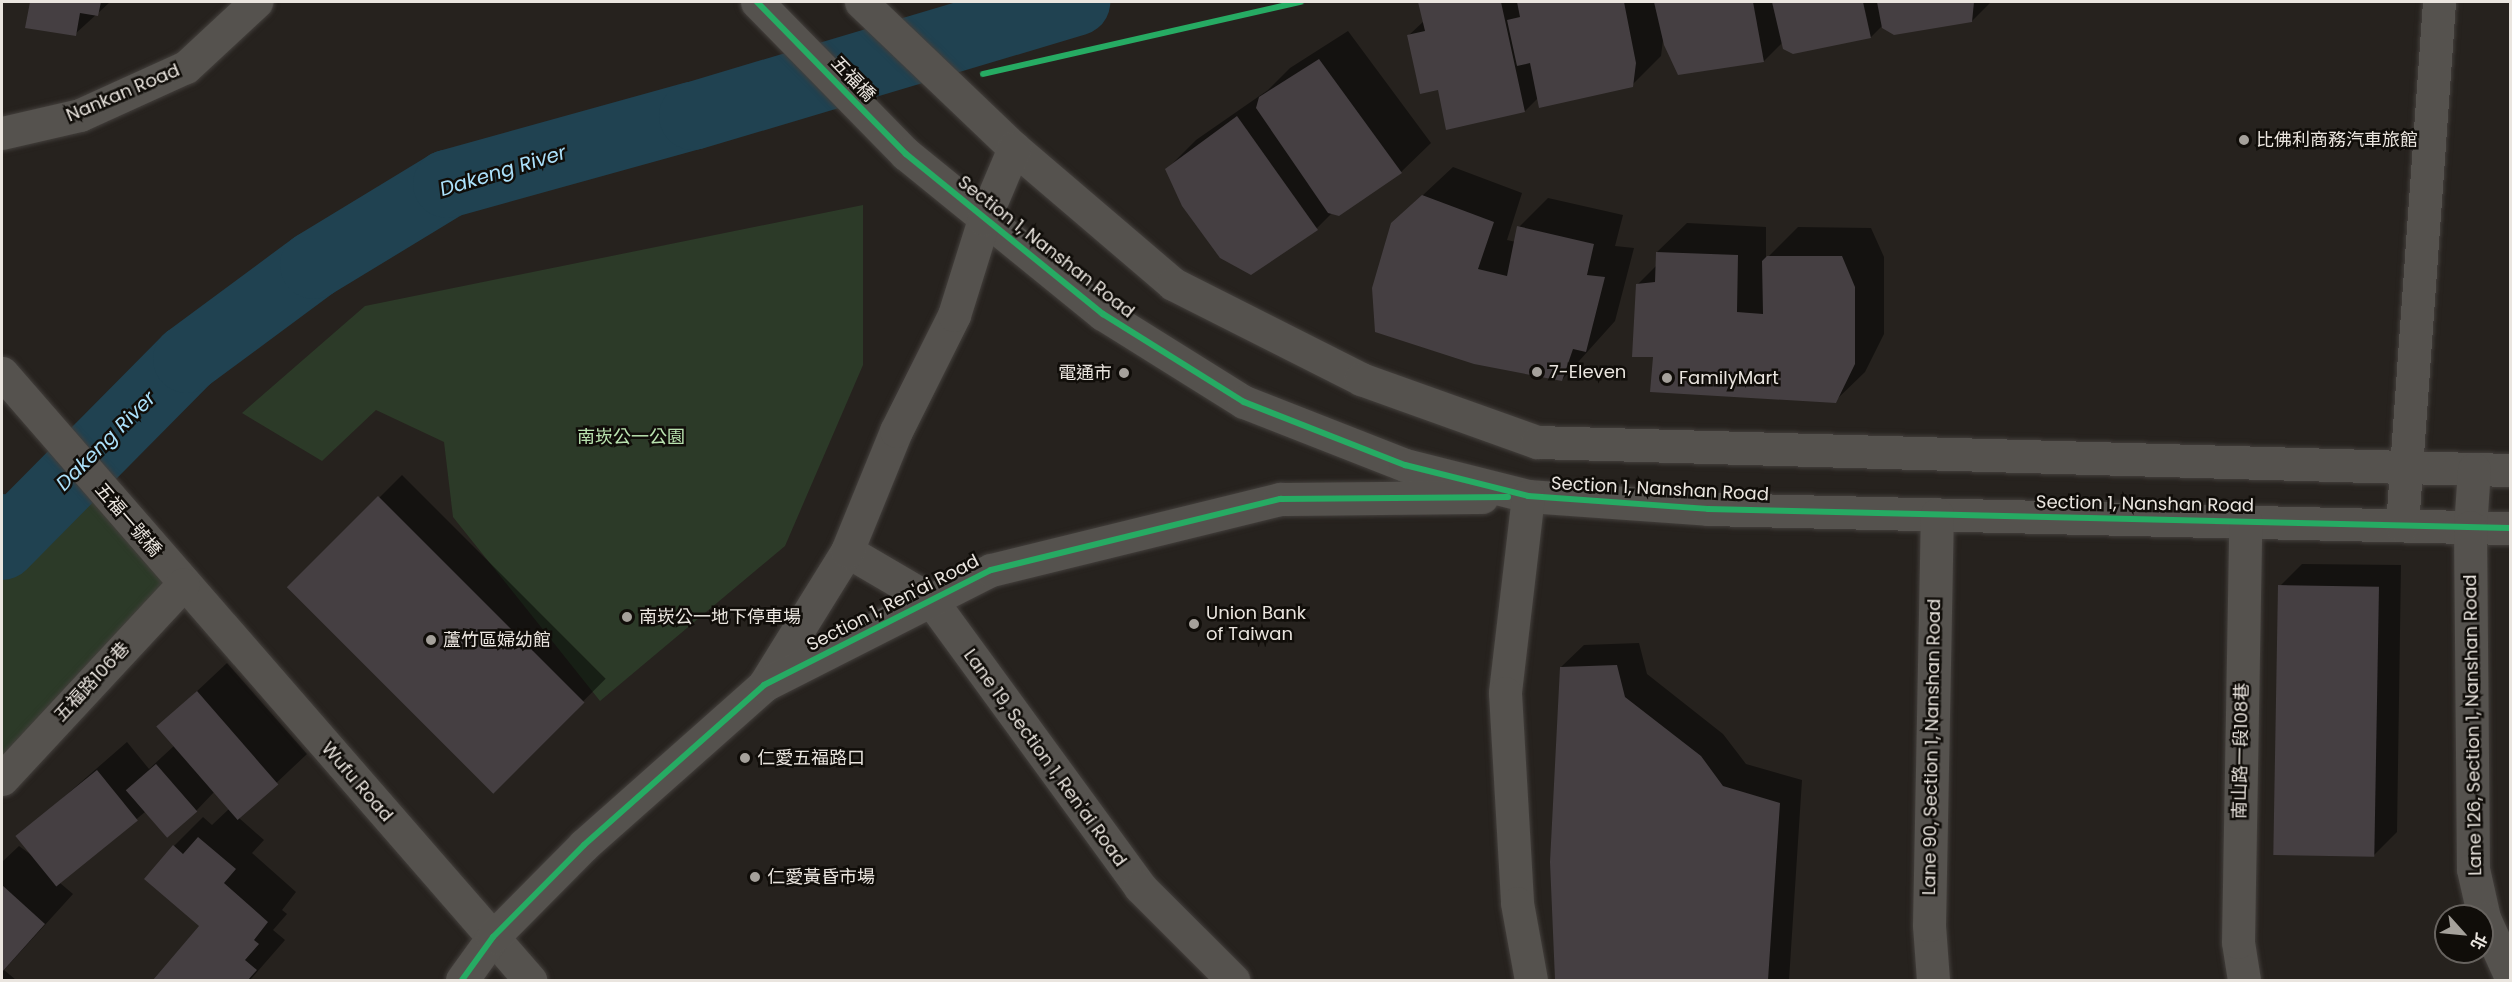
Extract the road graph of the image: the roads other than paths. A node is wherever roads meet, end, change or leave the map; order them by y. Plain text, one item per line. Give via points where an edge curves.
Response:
1 (256, 2) edge
2 (862, 2) edge
3 (2439, 2) edge
4 (768, 13) edge
5 (2, 134) edge
6 (1014, 148) junction
7 (906, 154) joint
8 (984, 219) junction
9 (2, 373) edge
10 (2406, 468) junction
11 (2474, 469) junction
12 (2511, 470) edge
13 (1528, 496) junction
14 (1937, 514) junction
15 (2245, 521) junction
16 (2402, 525) junction
17 (2470, 527) junction
18 (2511, 528) edge
19 (847, 551) junction
20 (183, 584) junction
21 (931, 600) junction
22 (764, 685) junction
23 (2, 779) edge
24 (493, 937) junction
25 (2511, 975) edge
26 (462, 981) edge
27 (530, 981) edge
28 (1233, 981) edge
29 (1531, 981) edge
30 (1933, 981) edge
31 (2244, 981) edge

1 - 5 street, Nankan Road via 186,67 80,115
2 - 6 street
3 - 10 street
4 - 7 street, 五福橋
6 - 8 street, Section 1, Ren'ai Road
6 - 10 street via 1173,284 1361,380 1537,442
7 - 8 street, Section 1, Nanshan Road
8 - 13 street, Section 1, Nanshan Road via 1103,314 1244,402 1405,465
8 - 19 street, Section 1, Ren'ai Road via 954,315 896,432
9 - 20 street, 五福一號橋
10 - 11 street
10 - 16 street
11 - 12 street
11 - 17 street, Lane 126, Section 1, Nanshan Road
13 - 14 street, Section 1, Nanshan Road via 1708,509
13 - 21 street, Section 1, Ren'ai Road via 1280,499 992,570
13 - 29 street via 1505,693 1517,903
14 - 15 street, Section 1, Nanshan Road
14 - 30 street, Lane 90, Section 1, Nanshan Road via 1929,926
15 - 16 street, Section 1, Nanshan Road
15 - 31 street, 南山路一段108巷 via 2238,942
16 - 17 street, Section 1, Nanshan Road
17 - 18 street, Section 1, Nanshan Road
17 - 25 street, Lane 126, Section 1, Nanshan Road via 2473,869 2484,918
19 - 21 street, Lane 19, Section 1, Ren'ai Road
19 - 22 street, Section 1, Ren'ai Road
20 - 23 street, 五福路106巷
20 - 24 street, Wufu Road
21 - 22 street, Section 1, Ren'ai Road
21 - 28 street, Lane 19, Section 1, Ren'ai Road via 1140,888
22 - 24 street, Section 1, Ren'ai Road via 584,845
24 - 26 street, Section 1, Ren'ai Road
24 - 27 street, Wufu Road

